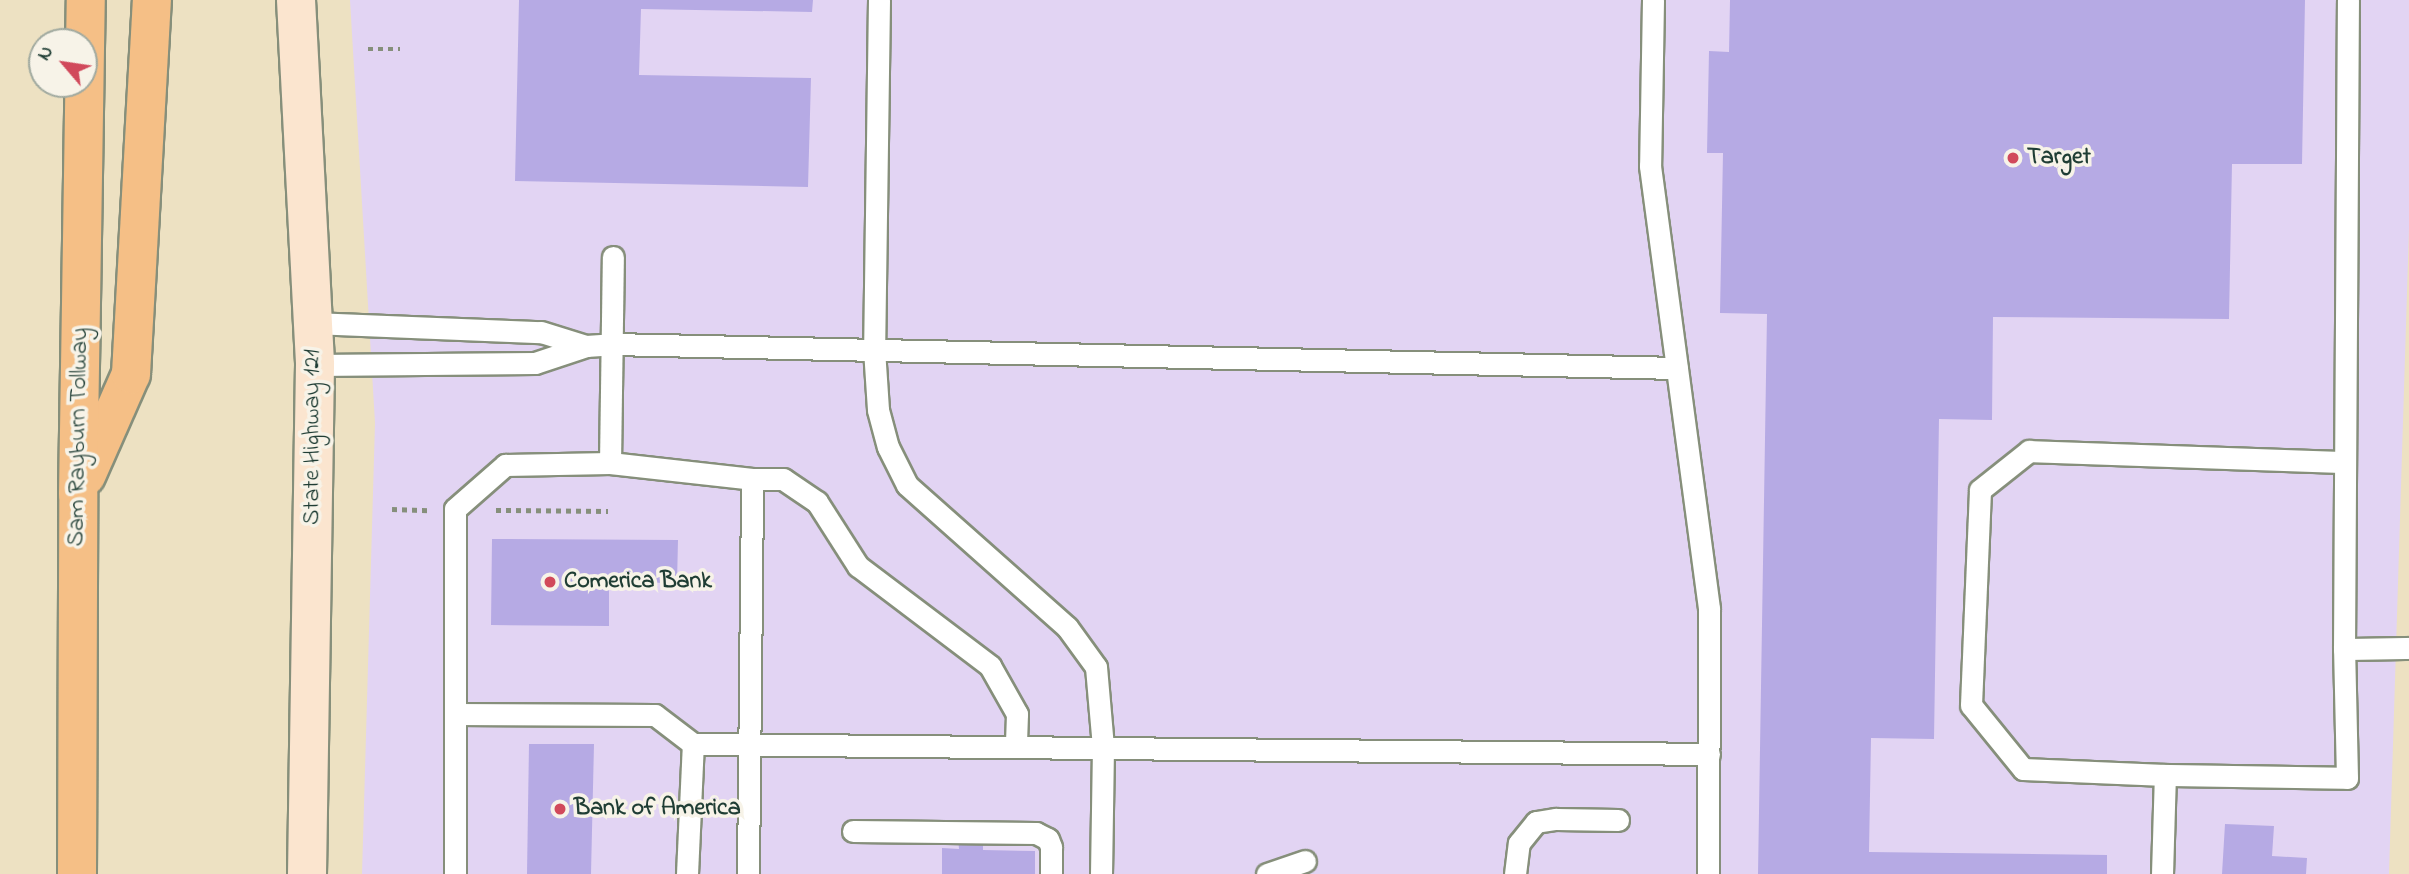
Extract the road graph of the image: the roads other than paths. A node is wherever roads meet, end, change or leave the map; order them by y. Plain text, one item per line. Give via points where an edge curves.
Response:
1 (86, 0) edge
2 (152, 0) edge
3 (296, 0) edge
4 (879, 0) edge
5 (1653, 0) edge
6 (2348, 0) edge
7 (613, 257) dead end
8 (312, 323) junction
9 (612, 344) junction
10 (586, 346) junction
11 (874, 349) junction
12 (315, 365) junction
13 (1677, 368) junction
14 (2345, 462) junction
15 (610, 463) junction
16 (752, 479) junction
17 (78, 494) junction
18 (2409, 648) edge
19 (2344, 649) junction
20 (455, 714) junction
21 (750, 743) junction
22 (693, 744) junction
23 (1016, 746) junction
24 (1103, 747) junction
25 (1709, 754) junction
26 (2165, 775) junction
27 (1618, 820) dead end
28 (853, 831) dead end
29 (1305, 861) dead end
30 (77, 874) edge
31 (307, 874) edge
32 (455, 874) edge
33 (687, 874) edge
34 (748, 874) edge
35 (1051, 874) edge
36 (1101, 874) edge
37 (1267, 874) edge
38 (1515, 874) edge
39 (1708, 874) edge
40 (2162, 874) edge

1 - 17 highway, Sam Rayburn Tollway
2 - 17 highway via 131,374
3 - 8 main road, State Highway 121
4 - 11 lane
5 - 13 lane via 1650,166
6 - 14 lane
7 - 9 lane
8 - 10 lane via 541,332
8 - 12 main road, State Highway 121
9 - 10 lane
9 - 11 lane
9 - 15 lane
10 - 12 lane via 535,363
11 - 13 lane
11 - 24 lane via 878,410 888,447 907,485 1074,637 1096,667
12 - 31 main road, State Highway 121
13 - 25 lane via 1709,609
14 - 19 lane
14 - 26 lane via 2029,451 1980,490 1971,705 2023,769
15 - 16 lane
15 - 20 lane via 505,465 455,509
16 - 21 lane
16 - 23 lane via 783,479 817,502 858,566 990,666 1017,714
17 - 30 highway, Sam Rayburn Tollway
18 - 19 lane
19 - 26 lane via 2347,778
20 - 22 lane via 655,715
20 - 32 lane
21 - 22 lane
21 - 23 lane
21 - 34 lane
22 - 33 lane
23 - 24 lane
24 - 25 lane
24 - 36 lane
25 - 39 lane
26 - 40 lane
27 - 38 lane via 1536,822 1519,843
28 - 35 lane via 1036,833 1048,839 1051,847
29 - 37 lane

